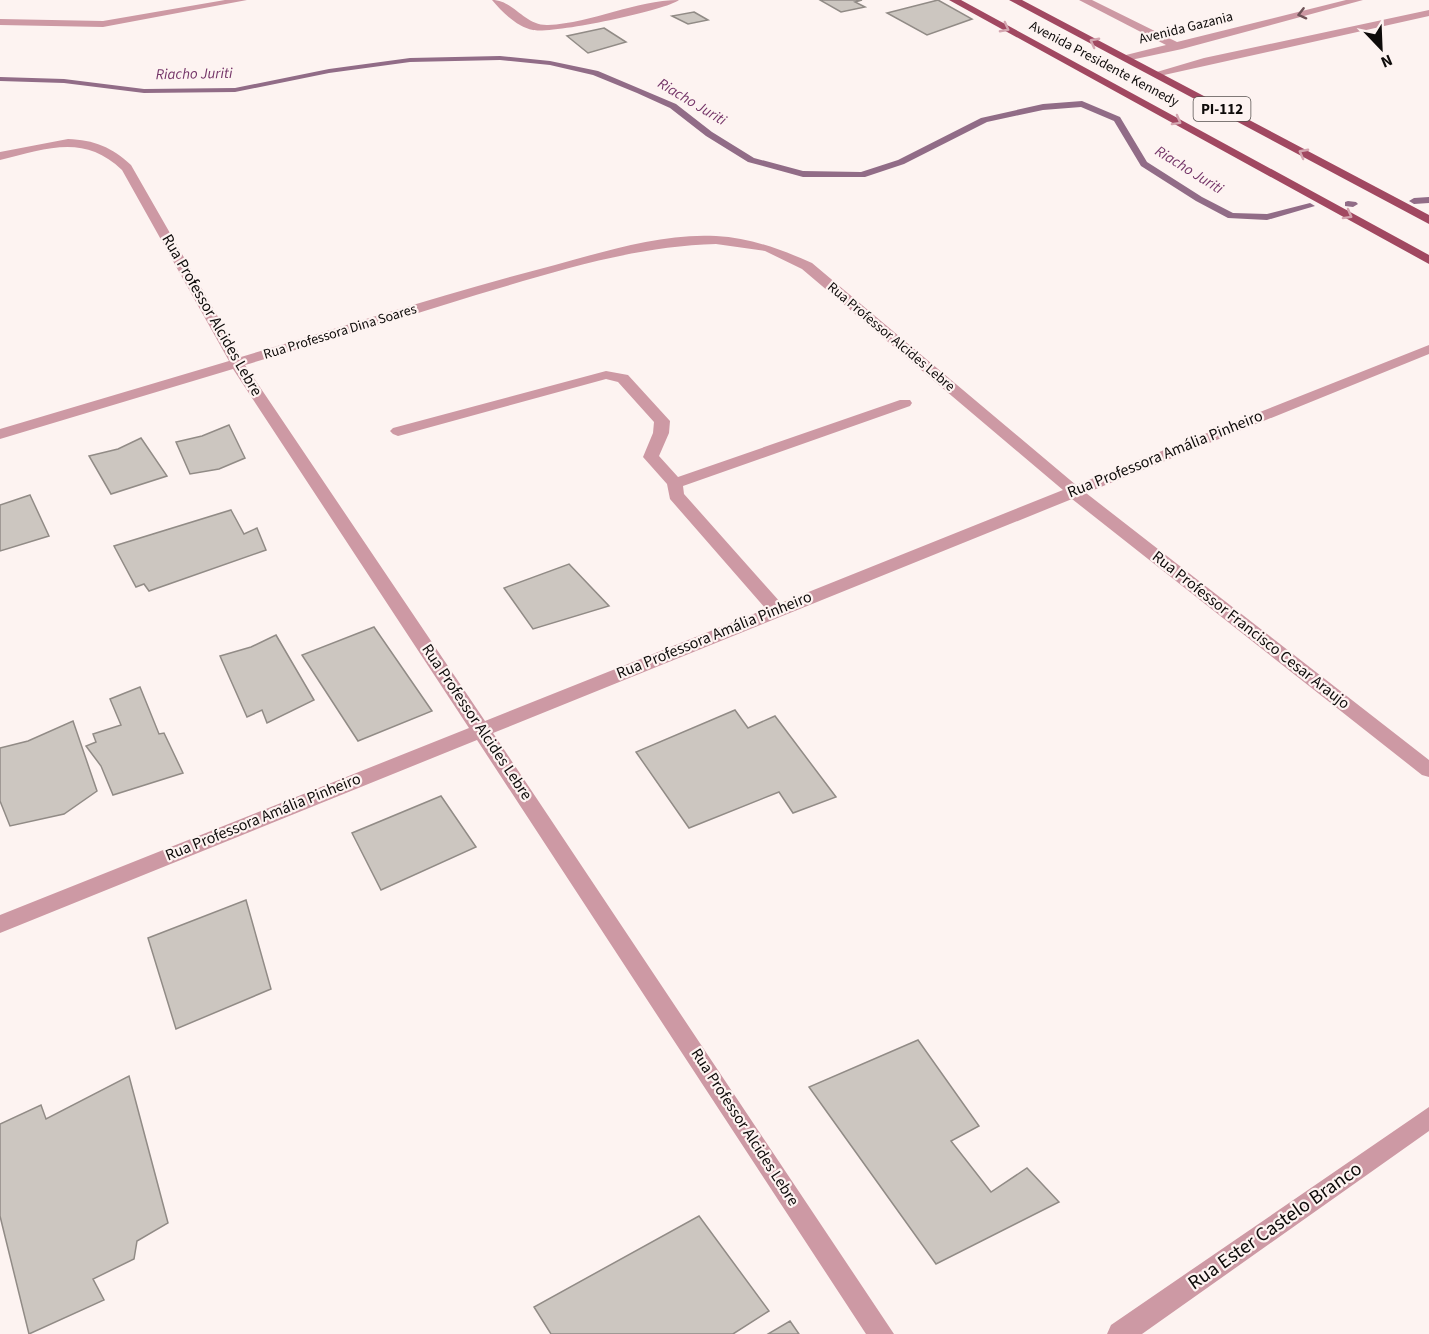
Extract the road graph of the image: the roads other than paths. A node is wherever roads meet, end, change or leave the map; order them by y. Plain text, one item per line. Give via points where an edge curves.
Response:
1 (242, 0) edge
2 (497, 0) edge
3 (675, 0) edge
4 (954, 0) edge
5 (1014, 0) edge
6 (1084, 0) edge
7 (1358, 0) edge
8 (1429, 13) edge
9 (0, 22) edge
10 (1176, 45) junction
11 (1126, 58) junction
12 (1204, 61) junction
13 (1155, 74) junction
14 (0, 156) edge
15 (1429, 220) edge
16 (682, 241) joint
17 (1429, 260) edge
18 (1429, 349) edge
19 (237, 363) junction
20 (905, 403) dead end
21 (398, 431) dead end
22 (0, 434) edge
23 (675, 483) junction
24 (1073, 491) junction
25 (777, 610) junction
26 (481, 728) junction
27 (1429, 770) edge
28 (0, 924) edge
29 (1429, 1118) edge
30 (881, 1334) edge
31 (1120, 1334) edge

1 - 9 street via 104,24
2 - 3 street via 528,25 542,28
4 -> 17 main road, Avenida Presidente Kennedy / PI-112
11 -> 5 main road, Avenida Presidente Kennedy / PI-112
6 - 10 street
7 -> 10 street, Avenida Gazania
8 - 12 street
10 - 11 street, Avenida Gazania
10 - 12 street
11 - 13 main road, Avenida Presidente Kennedy / PI-112
12 - 13 street
15 -> 13 main road, Avenida Presidente Kennedy / PI-112
14 - 19 street, Rua Professor Alcides Lebre via 57,143 99,146 116,154
16 - 19 street, Rua Professora Dina Soares via 615,253 520,278
16 - 24 street, Rua Professor Alcides Lebre via 716,240 768,248 807,266
18 - 24 street, Rua Professora Amália Pinheiro
19 - 22 street, Rua Professora Dina Soares
19 - 26 street, Rua Professor Alcides Lebre
20 - 23 street
21 - 23 street via 606,375 623,378 662,421 651,457
23 - 25 street via 676,495
24 - 25 street, Rua Professora Amália Pinheiro
24 - 27 street, Rua Professor Francisco Cesar Araujo
25 - 26 street, Rua Professora Amália Pinheiro
26 - 28 street, Rua Professora Amália Pinheiro
26 - 30 street, Rua Professor Alcides Lebre
29 - 31 street, Rua Ester Castelo Branco

